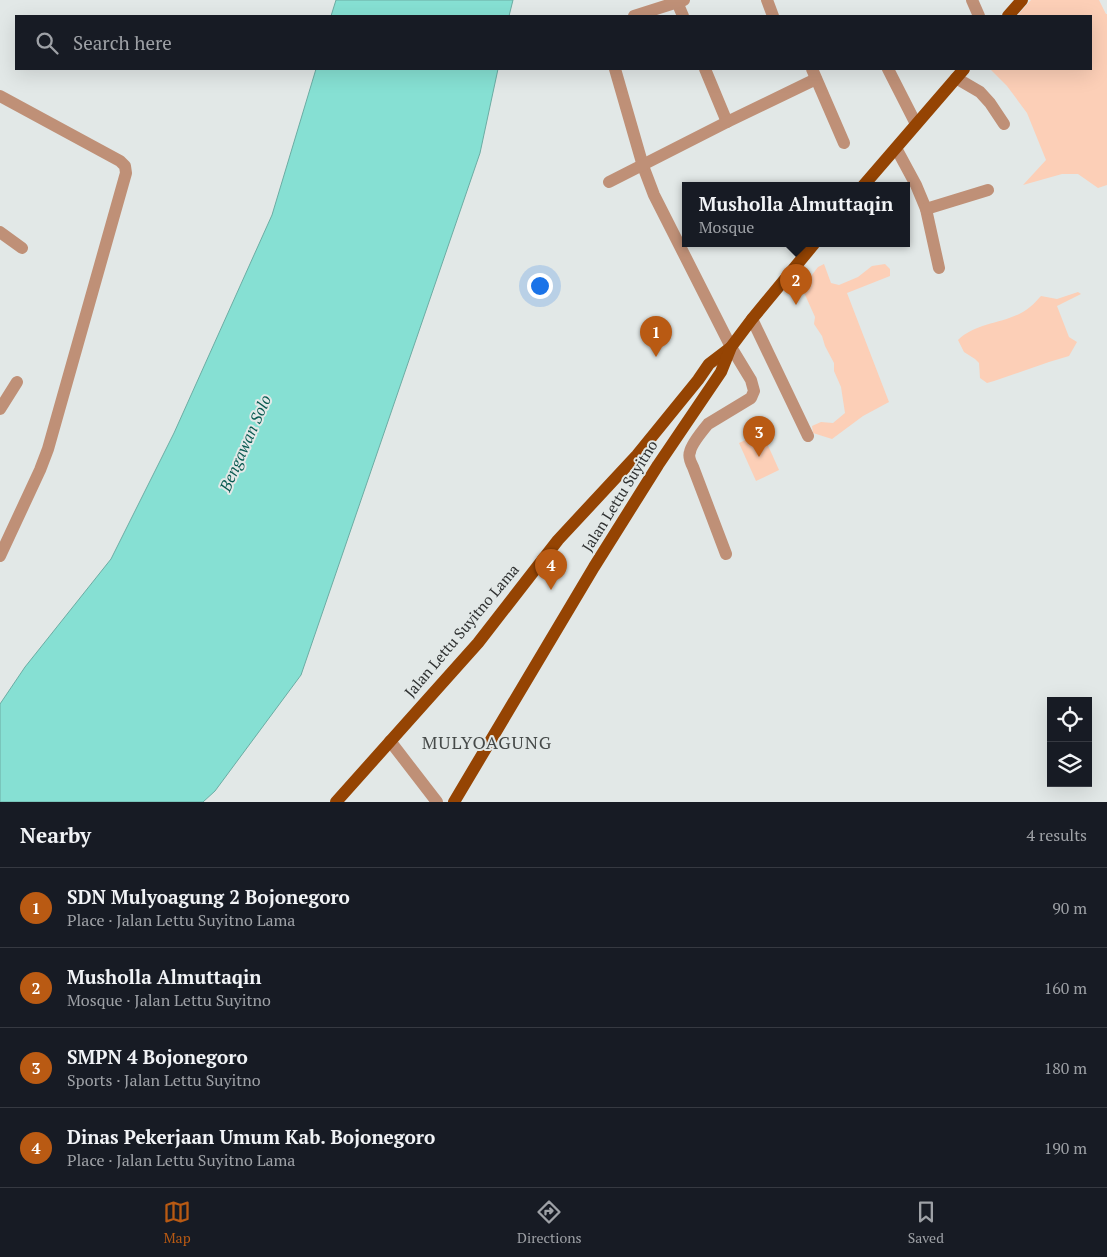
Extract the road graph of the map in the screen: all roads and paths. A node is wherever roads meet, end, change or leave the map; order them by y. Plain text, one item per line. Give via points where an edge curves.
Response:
1 (767, 0) edge
2 (972, 0) edge
3 (1022, 0) edge
4 (680, 1) edge
5 (657, 4) edge
6 (636, 15) edge
7 (683, 15) edge
8 (773, 15) edge
9 (979, 15) edge
10 (1009, 15) edge
11 (615, 70) edge
12 (704, 70) edge
13 (889, 70) edge
14 (960, 73) edge
15 (814, 74) edge
16 (0, 96) edge
17 (727, 122) junction
18 (916, 124) junction
19 (1004, 124) dead end
20 (844, 143) dead end
21 (896, 148) junction
22 (643, 166) junction
23 (609, 182) dead end
24 (866, 182) edge
25 (988, 190) dead end
26 (926, 210) junction
27 (0, 232) edge
28 (812, 247) edge
29 (22, 248) dead end
30 (939, 268) dead end
31 (752, 319) junction
32 (732, 347) junction
33 (17, 382) dead end
34 (0, 409) edge
35 (808, 436) dead end
36 (637, 454) junction
37 (658, 465) junction
38 (726, 554) dead end
39 (0, 556) edge
40 (390, 741) junction
41 (336, 802) edge
42 (437, 802) edge
43 (454, 802) edge

1 - 8 street
2 - 9 street
3 - 10 main road
4 - 5 street
4 - 7 street
5 - 6 street
11 - 22 street
12 - 17 street
13 - 18 street
14 - 18 main road
14 - 19 street via 990,103
15 - 17 street
15 - 20 street
16 - 39 street via 120,161 126,173 48,449
17 - 22 street
18 - 21 main road
21 - 24 main road
21 - 26 street
22 - 23 street
22 - 32 street via 654,195
25 - 26 street
26 - 30 street
27 - 29 street
28 - 31 main road, Jalan Lettu Suyitno
31 - 32 main road, Jalan Lettu Suyitno
31 - 35 street
32 - 36 main road, Jalan Lettu Suyitno Lama via 709,364
32 - 37 main road, Jalan Lettu Suyitno via 721,372
32 - 38 street via 751,380 753,394 708,424 690,452
33 - 34 street
36 - 37 main road via 647,453
36 - 40 main road, Jalan Lettu Suyitno Lama via 558,540 482,638
37 - 43 main road, Jalan Lettu Suyitno
40 - 41 main road, Jalan Lettu Suyitno Lama
40 - 42 street

